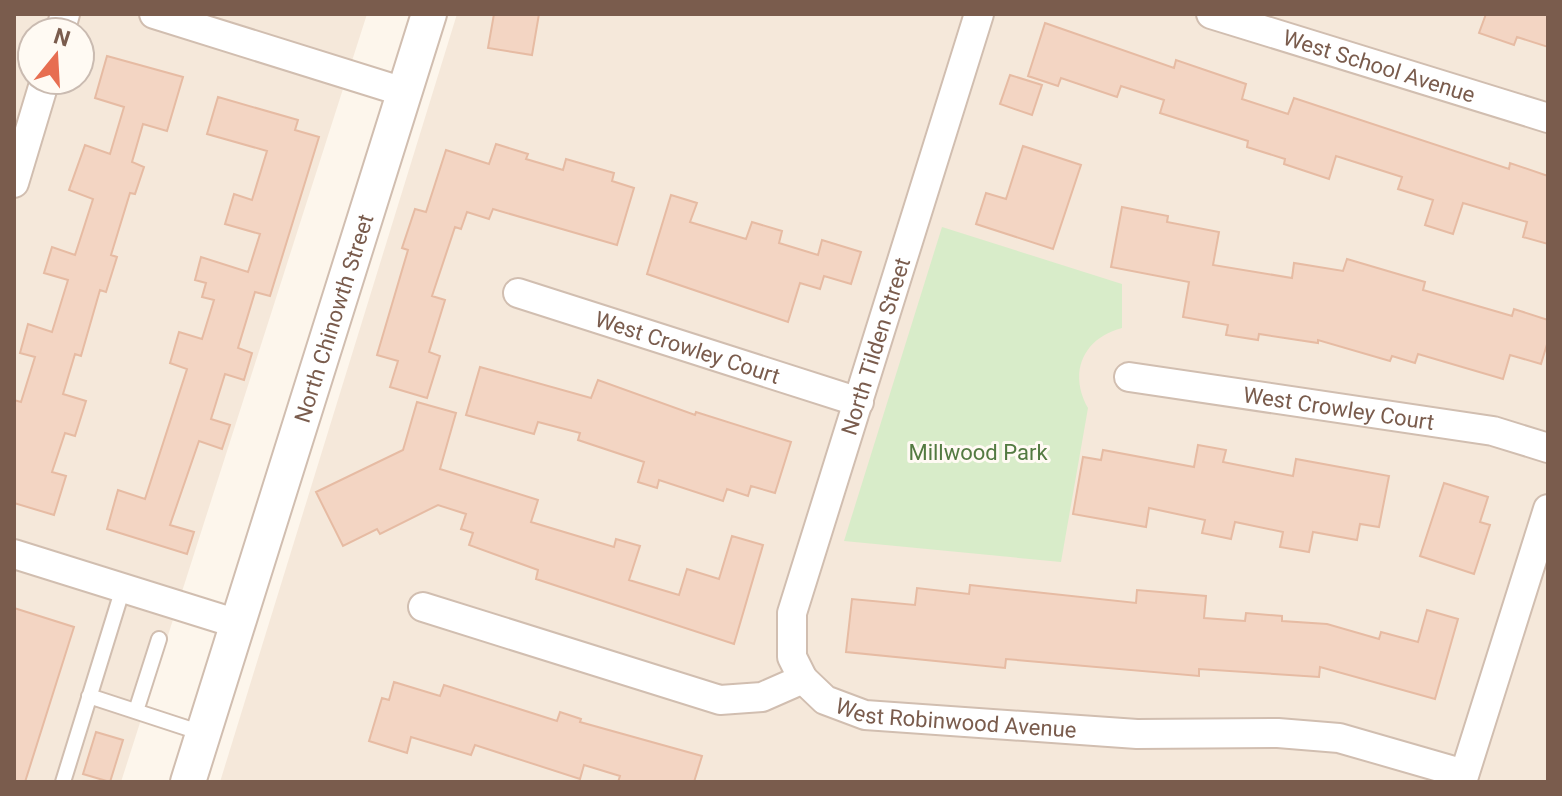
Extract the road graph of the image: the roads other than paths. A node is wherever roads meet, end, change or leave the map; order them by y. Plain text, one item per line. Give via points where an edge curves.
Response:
1 (154, 14) edge
2 (429, 14) edge
3 (979, 14) edge
4 (1211, 14) edge
5 (404, 92) junction
6 (40, 96) edge
7 (1548, 118) edge
8 (14, 183) edge
9 (518, 293) dead end
10 (1129, 377) dead end
11 (859, 402) junction
12 (1548, 448) edge
13 (1548, 509) edge
14 (14, 554) edge
15 (123, 588) junction
16 (423, 607) dead end
17 (238, 624) junction
18 (159, 639) dead end
19 (803, 679) junction
20 (89, 696) junction
21 (136, 711) junction
22 (204, 733) junction
23 (1463, 778) edge
24 (63, 782) edge
25 (188, 782) edge

1 - 5 street
2 - 5 street, North Chinowth Street
3 - 11 street, North Tilden Street
4 - 7 street, West School Avenue
5 - 17 street, North Chinowth Street
6 - 8 street
9 - 11 street, West Crowley Court
10 - 12 street, West Crowley Court via 1493,431
11 - 19 street, North Tilden Street via 792,613 792,657
13 - 23 street
14 - 15 street
15 - 17 street
15 - 20 lane
16 - 19 street via 720,700 762,697
17 - 22 street, North Chinowth Street
18 - 21 lane
19 - 23 street, West Robinwood Avenue via 825,700 865,715 1137,734 1339,738
20 - 21 lane
20 - 24 lane
21 - 22 lane
22 - 25 street, North Chinowth Street

